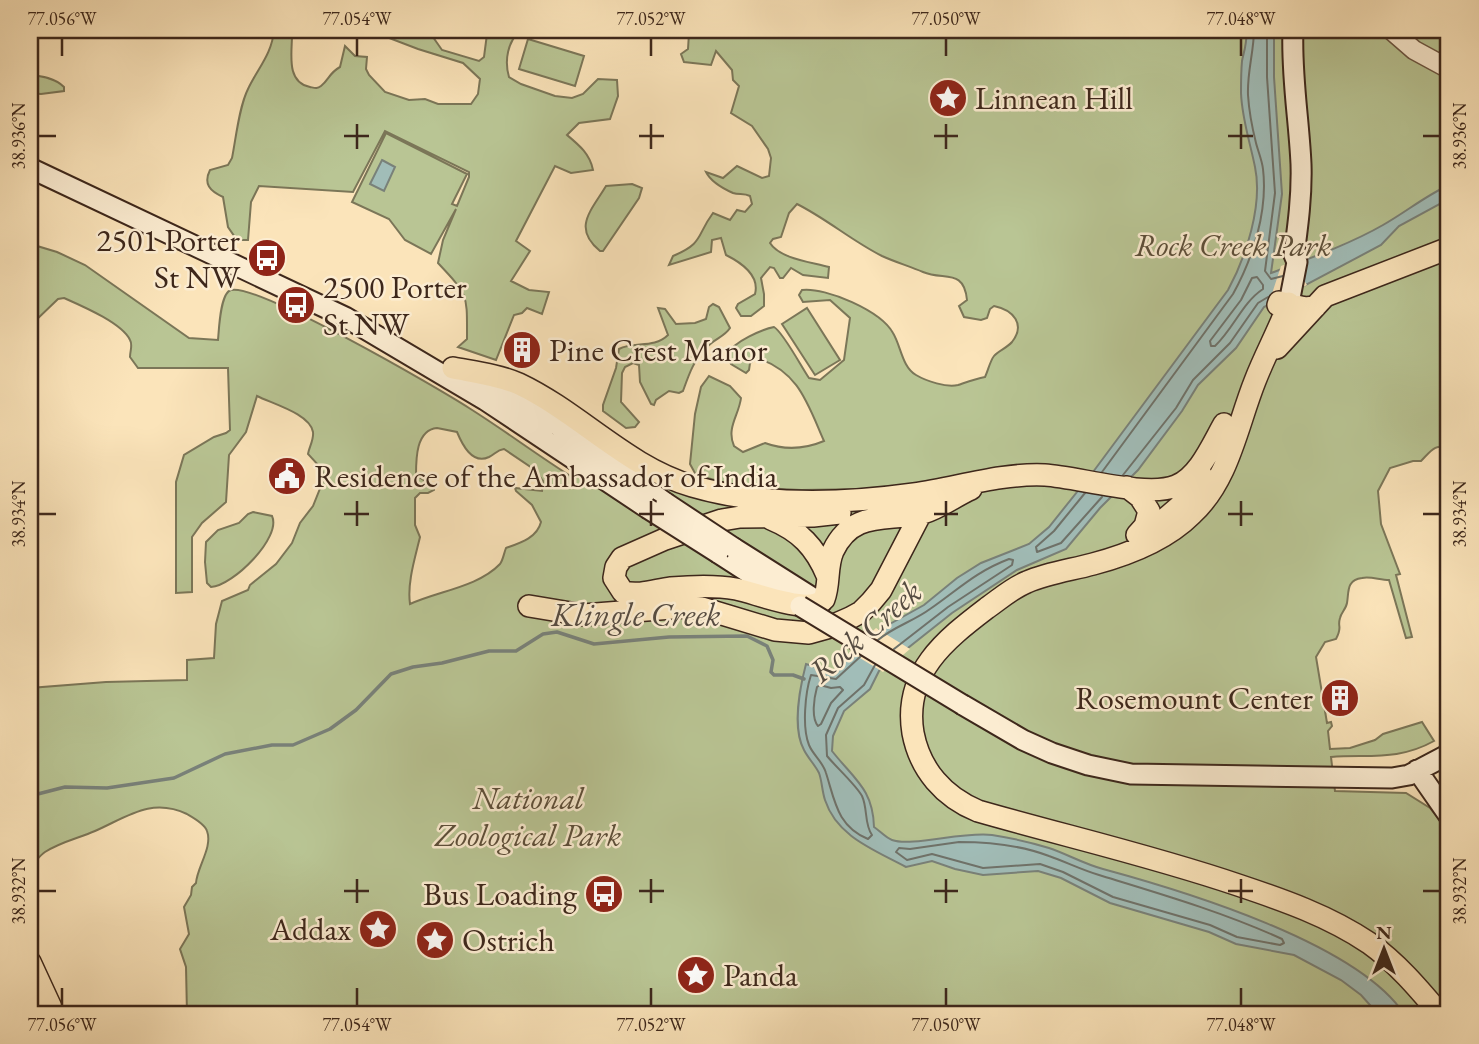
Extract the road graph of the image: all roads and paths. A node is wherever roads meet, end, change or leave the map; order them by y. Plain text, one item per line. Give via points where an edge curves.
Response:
1 (1293, 30) edge
2 (1391, 30) edge
3 (1449, 69) edge
4 (30, 168) edge
5 (1449, 248) edge
6 (1285, 300) junction
7 (1320, 301) junction
8 (345, 317) junction
9 (453, 368) junction
10 (1249, 395) junction
11 (1224, 425) junction
12 (1127, 487) junction
13 (917, 500) junction
14 (657, 505) junction
15 (768, 518) junction
16 (1177, 519) junction
17 (1137, 535) junction
18 (1051, 574) junction
19 (827, 576) junction
20 (799, 600) junction
21 (528, 607) dead end
22 (1449, 754) edge
23 (1417, 770) junction
24 (1449, 816) edge
25 (30, 962) edge
26 (54, 1014) edge
27 (1440, 1014) edge

1 - 6 main road via 1301,176 1297,262
2 - 3 street via 1414,50
4 - 8 main road
5 - 7 main road
6 - 7 main road via 1305,309
6 - 10 main road
6 - 11 main road
7 - 10 main road via 1282,342
8 - 9 main road
8 - 14 main road
9 - 13 main road via 517,383 650,469 693,486 782,500
9 - 14 main road via 536,412
10 - 16 main road via 1220,476 1204,502
11 - 12 main road via 1199,467 1182,484 1168,489
11 - 16 main road
12 - 13 main road via 1028,475 989,480
12 - 16 main road via 1150,496
12 - 17 main road via 1149,511
13 - 15 main road
13 - 19 main road via 850,528 834,550
13 - 21 main road via 885,582 871,602 850,618 809,633 775,630 702,608 583,615
14 - 20 main road, bridge
15 - 19 main road via 808,542
15 - 20 main road via 731,518 665,539 622,558 614,578 624,592 636,595 715,587
16 - 17 main road
16 - 18 main road via 1164,535 1125,553
17 - 18 main road
18 - 27 main road via 1020,585 951,636 923,672 913,702 914,733 923,763 940,786 978,811 1186,868 1323,918 1380,952
19 - 20 main road via 826,596
20 - 23 main road, bridge via 1023,740 1088,765 1131,774 1216,777 1392,778
22 - 23 main road
23 - 24 main road
25 - 26 main road

